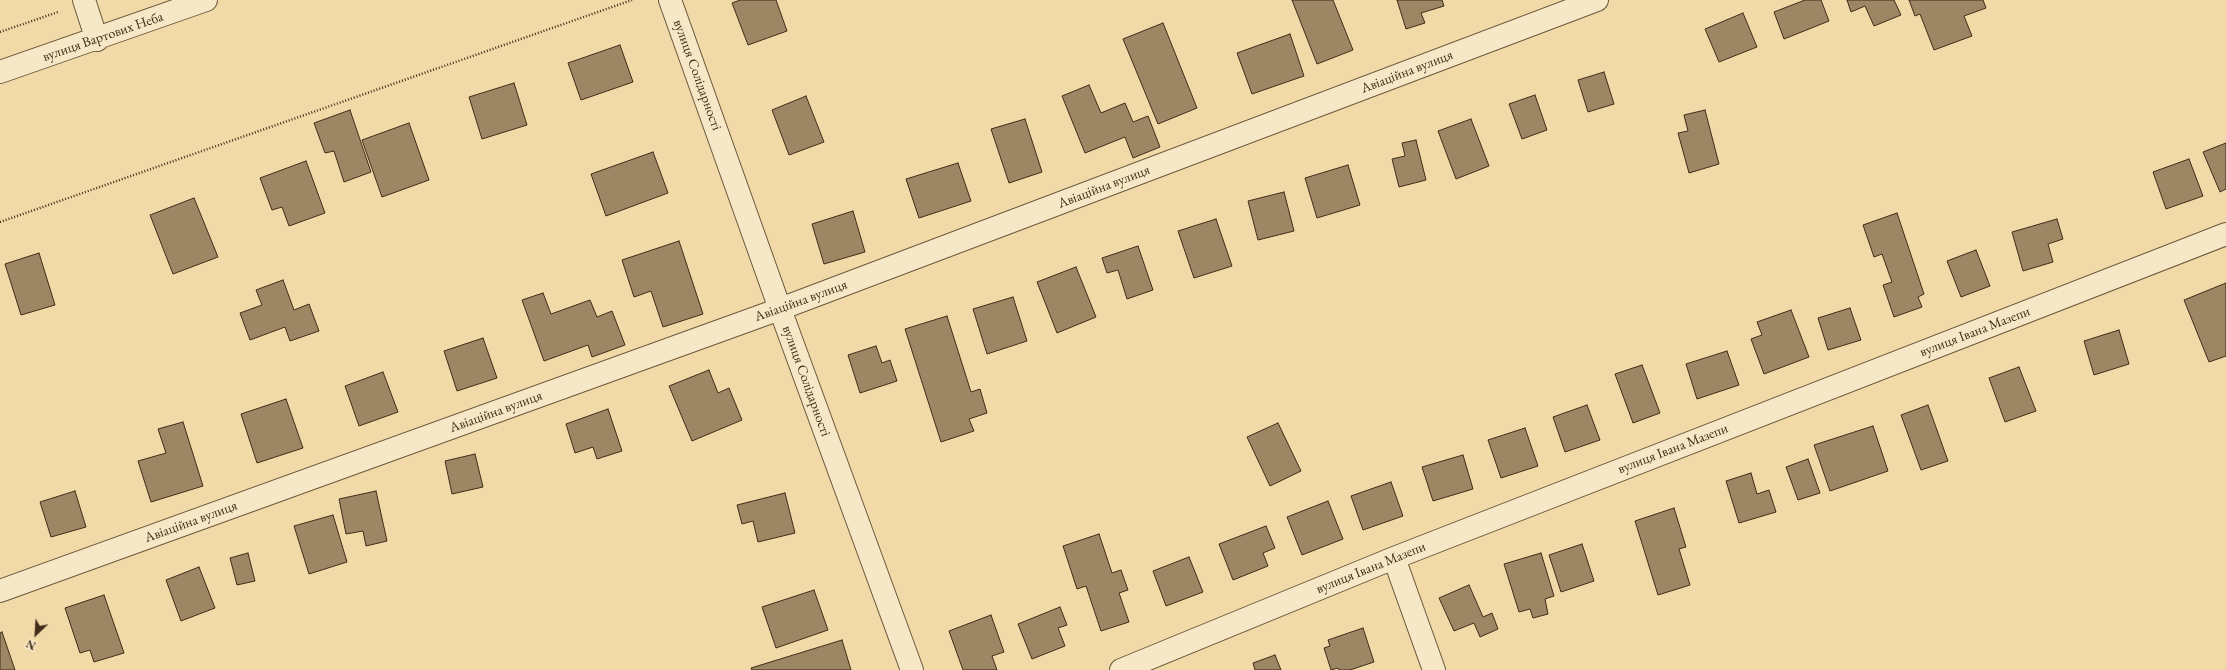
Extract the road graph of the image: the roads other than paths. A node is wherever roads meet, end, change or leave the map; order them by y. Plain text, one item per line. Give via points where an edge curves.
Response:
1 (206, 0) edge
2 (670, 0) edge
3 (1597, 0) edge
4 (84, 1) edge
5 (97, 40) junction
6 (0, 72) edge
7 (2226, 234) edge
8 (780, 309) junction
9 (1394, 558) junction
10 (0, 592) edge
11 (912, 670) edge
12 (1121, 670) edge
13 (1434, 670) edge

1 - 5 street, вулиця Вартових Неба
2 - 8 street, вулиця Солідарності
3 - 8 street, Авіаційна вулиця
4 - 5 street
5 - 6 street, вулиця Вартових Неба
7 - 9 street, вулиця Івана Мазепи
8 - 10 street, Авіаційна вулиця
8 - 11 street, вулиця Солідарності
9 - 12 street, вулиця Івана Мазепи
9 - 13 street

